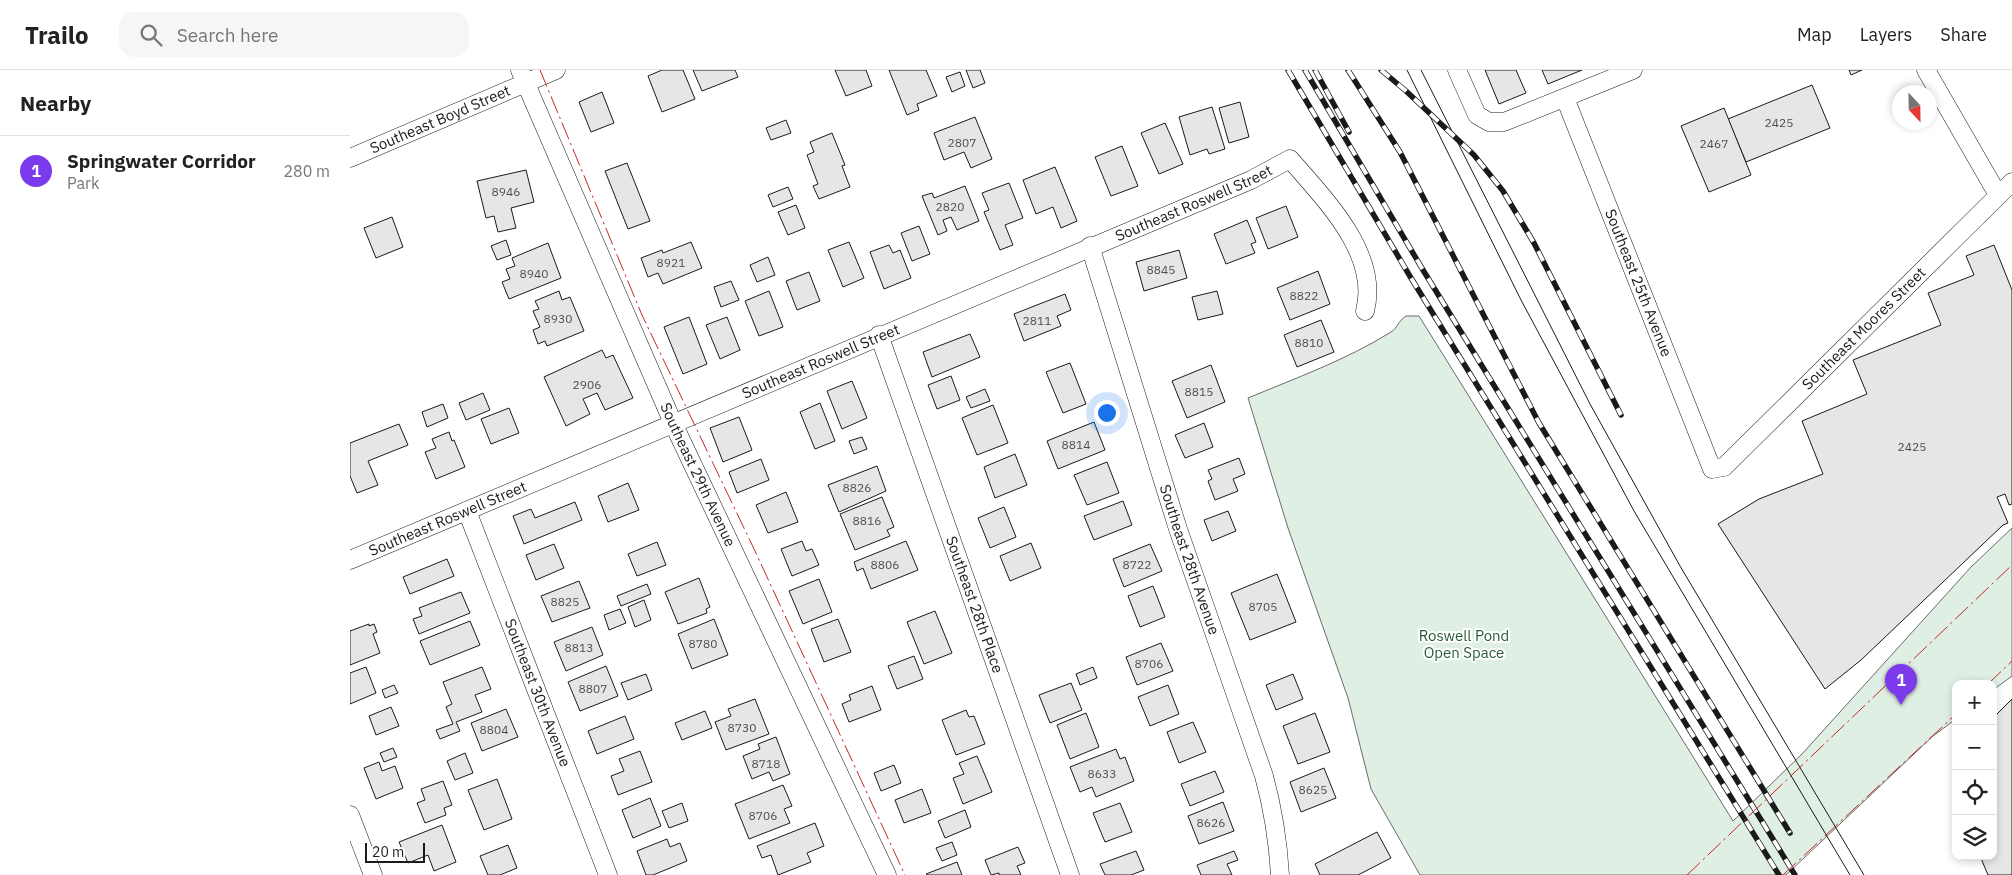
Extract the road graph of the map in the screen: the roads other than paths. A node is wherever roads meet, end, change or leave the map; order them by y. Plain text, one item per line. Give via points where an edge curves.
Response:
1 (556, 70) edge
2 (1457, 70) edge
3 (1633, 70) edge
4 (1926, 70) edge
5 (523, 76) edge
6 (1565, 98) junction
7 (350, 158) edge
8 (2012, 182) edge
9 (1998, 195) junction
10 (1090, 246) junction
11 (1365, 311) dead end
12 (879, 335) junction
13 (673, 423) junction
14 (1712, 469) joint
15 (466, 511) junction
16 (350, 560) edge
17 (350, 815) edge
18 (373, 875) edge
19 (608, 875) edge
20 (887, 875) edge
21 (1070, 875) edge
22 (1280, 875) edge

1 - 5 street, Southeast Boyd Street
2 - 6 street via 1476,115 1489,122 1504,122
3 - 6 street
4 - 9 street
5 - 7 street, Southeast Boyd Street
5 - 13 street, Southeast 29th Avenue
6 - 14 street, Southeast 25th Avenue
8 - 9 street, Southeast Moores Street
9 - 14 street, Southeast Moores Street via 1724,467
10 - 11 street, Southeast Roswell Street via 1250,180 1290,159 1353,239 1366,273 1368,297
10 - 12 street, Southeast Roswell Street
10 - 22 street, Southeast 28th Avenue via 1178,530 1264,776 1273,807
12 - 13 street, Southeast Roswell Street
12 - 21 street, Southeast 28th Place
13 - 15 street, Southeast Roswell Street
13 - 20 street, Southeast 29th Avenue
15 - 16 street, Southeast Roswell Street
15 - 19 street, Southeast 30th Avenue
17 - 18 street

